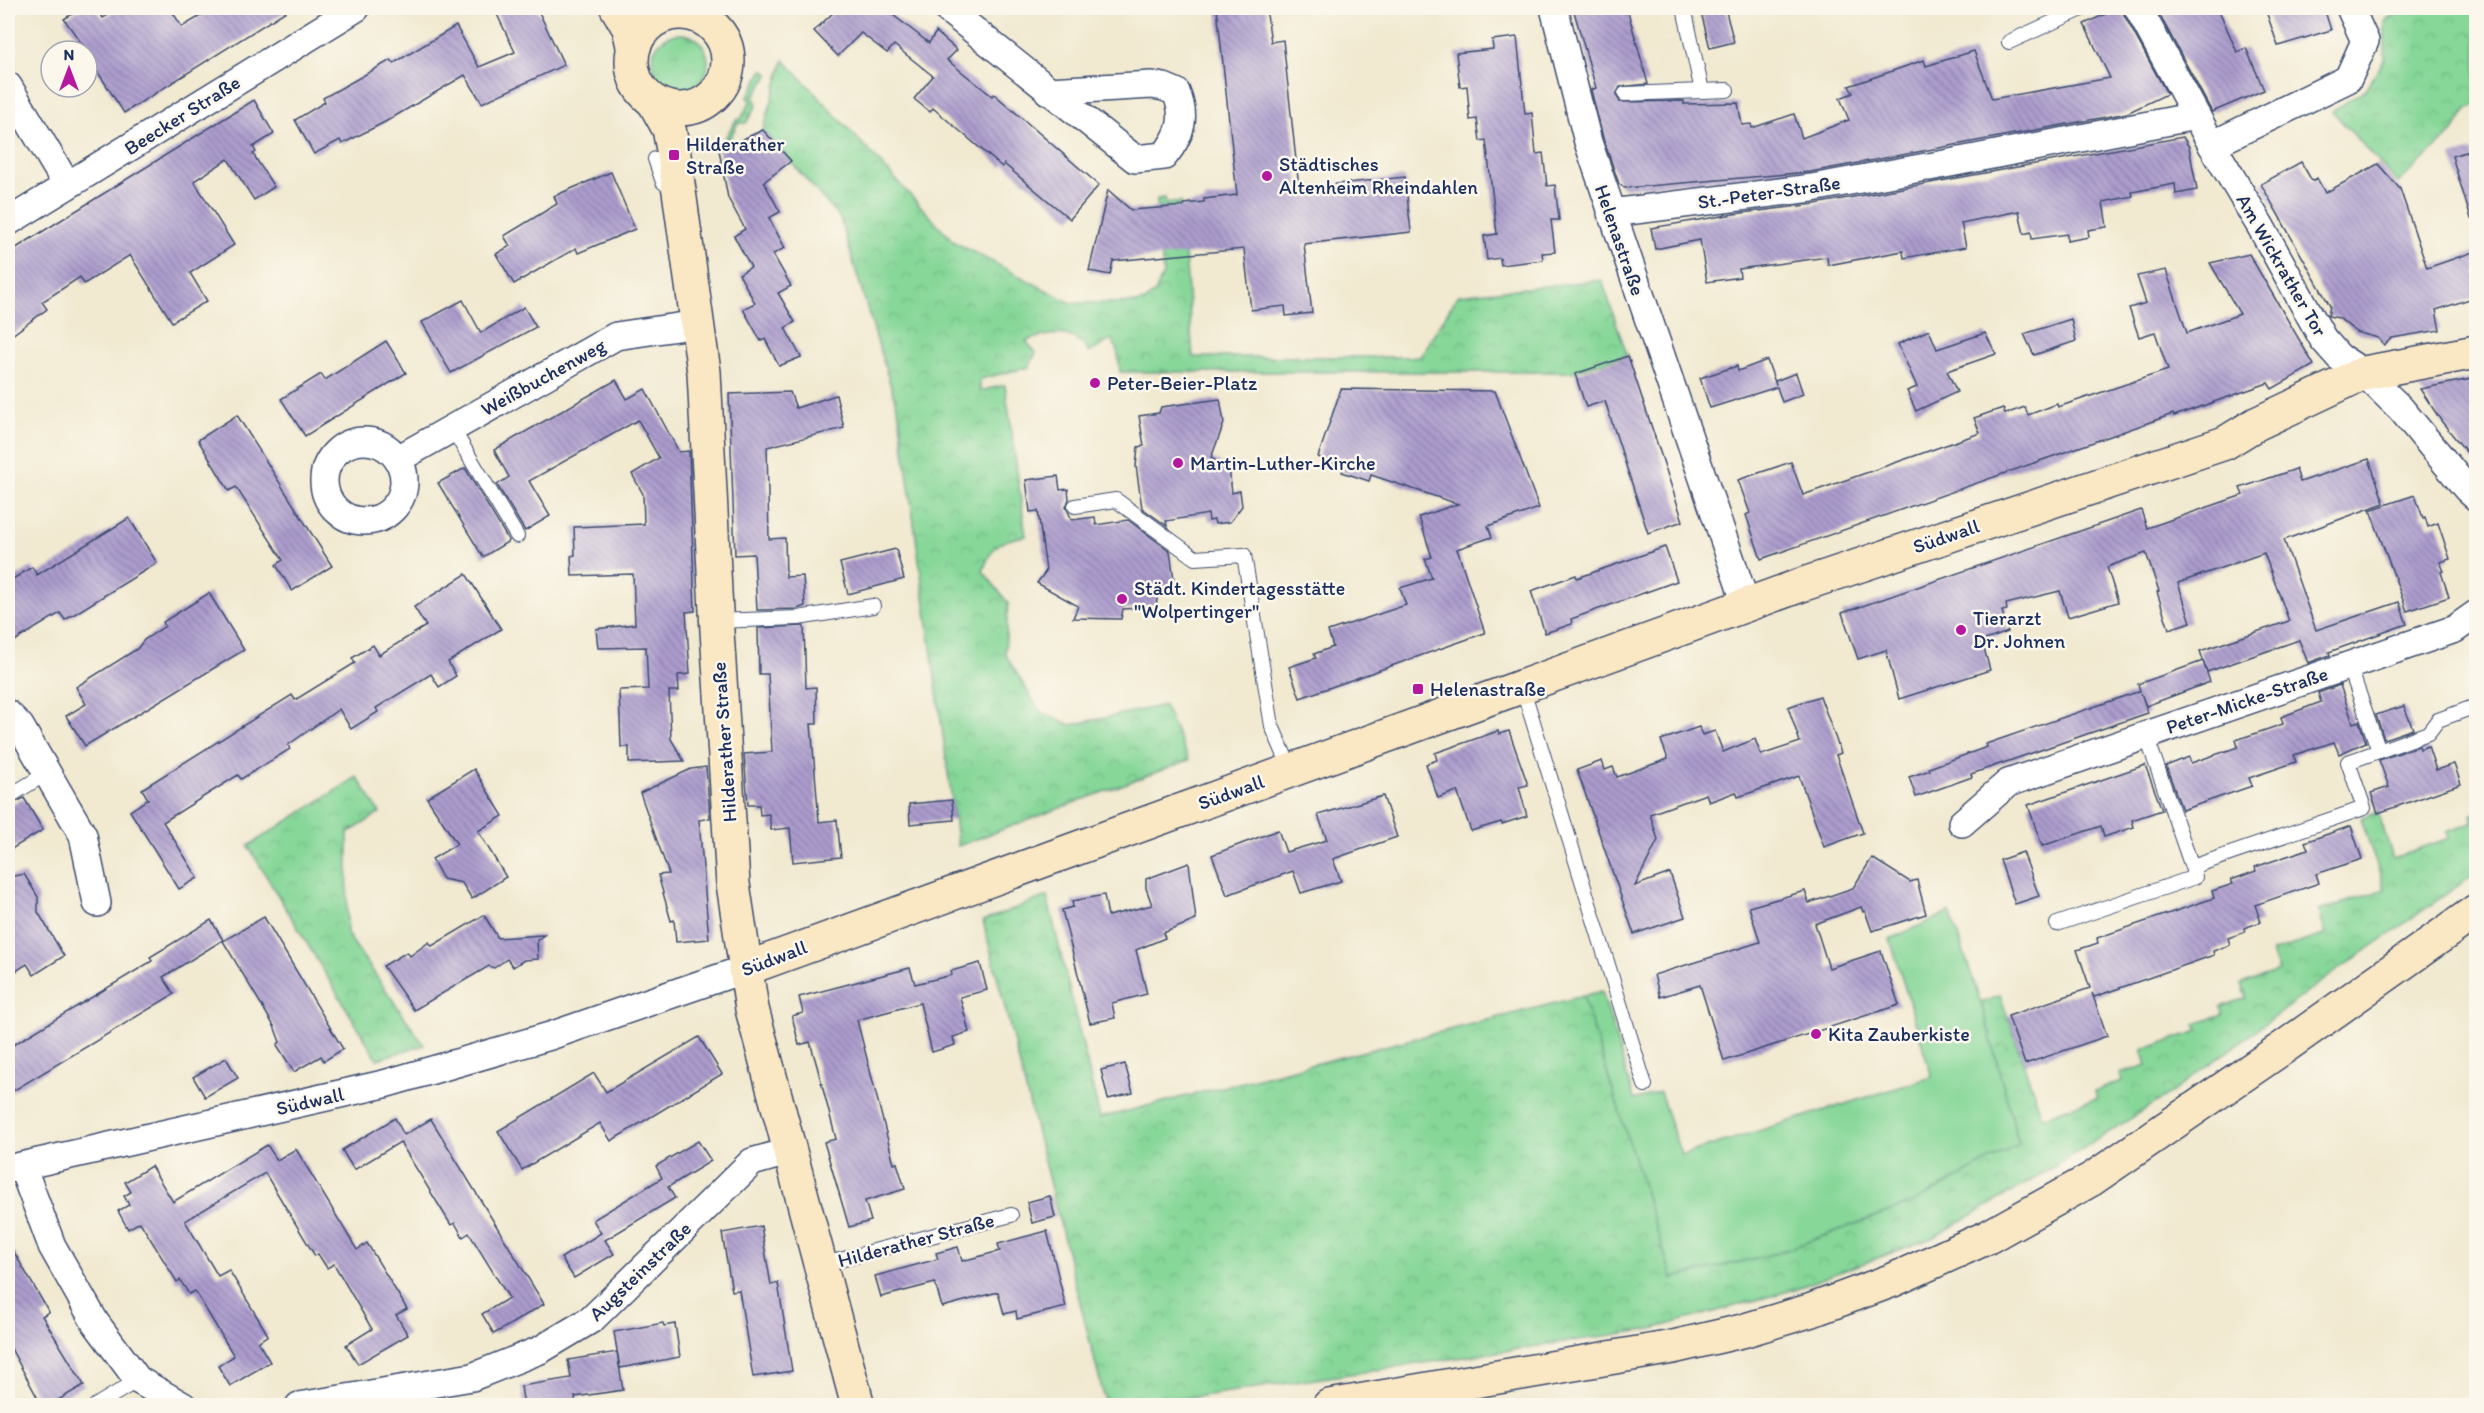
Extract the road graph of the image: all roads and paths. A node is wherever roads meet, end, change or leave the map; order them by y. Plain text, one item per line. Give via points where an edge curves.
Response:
1 (356, 8) edge
2 (617, 8) edge
3 (946, 8) edge
4 (1554, 8) edge
5 (1684, 8) edge
6 (2084, 8) edge
7 (2138, 8) edge
8 (2350, 8) edge
9 (670, 10) edge
10 (2009, 42) dead end
11 (633, 46) junction
12 (8, 86) edge
13 (1727, 90) dead end
14 (1048, 91) dead end
15 (1702, 91) junction
16 (1625, 94) dead end
17 (710, 99) junction
18 (654, 102) junction
19 (2196, 116) junction
20 (2212, 145) junction
21 (655, 159) dead end
22 (67, 185) junction
23 (681, 204) junction
24 (1611, 213) junction
25 (8, 222) edge
26 (698, 324) junction
27 (2476, 352) edge
28 (2364, 374) junction
29 (452, 428) junction
30 (398, 459) dead end
31 (2476, 497) edge
32 (1075, 506) dead end
33 (517, 536) dead end
34 (1746, 604) junction
35 (873, 606) dead end
36 (2476, 614) edge
37 (716, 621) junction
38 (2349, 665) junction
39 (1522, 686) junction
40 (2476, 706) edge
41 (8, 714) edge
42 (2146, 735) junction
43 (2379, 751) junction
44 (1291, 770) junction
45 (47, 773) junction
46 (8, 797) edge
47 (1962, 823) dead end
48 (2192, 867) junction
49 (96, 903) dead end
50 (2476, 911) edge
51 (2057, 924) dead end
52 (745, 969) junction
53 (1645, 1085) dead end
54 (791, 1151) junction
55 (15, 1167) edge
56 (1011, 1215) dead end
57 (821, 1265) junction
58 (138, 1380) junction
59 (95, 1406) edge
60 (183, 1406) edge
61 (299, 1406) edge
62 (858, 1406) edge
63 (1329, 1406) edge

1 - 22 street, Beecker Straße
2 - 11 street
3 - 14 street
4 - 24 street, Helenastraße via 1584,96 1588,142
5 - 15 lane
6 - 10 lane
7 - 19 street, Am Wickrather Tor
8 - 20 street via 2365,41 2348,79
9 - 11 street via 642,30
9 - 17 street via 706,19 726,44 728,74
11 - 18 street via 634,78
12 - 22 street
13 - 15 lane
15 - 16 lane
17 - 18 street via 693,108 673,109
17 - 23 street, Hilderather Straße via 686,154
18 - 23 street, Hilderather Straße via 669,129
19 - 20 street, Am Wickrather Tor
19 - 24 street, St.-Peter-Straße via 1812,188
20 - 28 street, Am Wickrather Tor via 2323,339 2339,357
21 - 23 lane via 663,182
22 - 25 street, Beecker Straße
23 - 26 street, Hilderather Straße
24 - 34 street, Helenastraße
26 - 29 street, Weißbuchenweg via 616,336
26 - 37 street, Hilderather Straße via 704,372
27 - 28 street, Südwall
28 - 31 street via 2401,409
28 - 34 street, Südwall via 2224,443
29 - 30 street, Weißbuchenweg
29 - 33 lane
32 - 44 lane via 1116,500 1195,558 1244,555 1272,726
34 - 39 street, Südwall
35 - 37 lane via 798,618
36 - 38 street, Peter-Micke-Straße via 2456,628
37 - 52 street, Hilderather Straße via 733,884
38 - 42 street, Peter-Micke-Straße
38 - 43 lane, Peter-Micke-Straße
39 - 44 street, Südwall
39 - 53 lane
40 - 43 lane via 2438,720 2428,733
41 - 45 street via 20,726
42 - 47 street, Peter-Micke-Straße via 2007,783
42 - 48 lane, Peter-Micke-Straße
43 - 48 lane via 2348,762 2364,808
44 - 52 street, Südwall
45 - 46 lane
45 - 49 street via 83,835
48 - 51 lane via 2195,877
50 - 63 street via 2092,1179 1989,1237 1893,1280 1812,1311 1673,1347
52 - 54 street, Hilderather Straße via 752,1009
52 - 55 street, Südwall via 550,1036 384,1084
54 - 57 street, Hilderather Straße
54 - 61 street, Augsteinstraße via 752,1162 592,1319 540,1350 472,1377
55 - 58 street via 52,1246 95,1322
56 - 57 lane, Hilderather Straße
57 - 62 street, Hilderather Straße
58 - 59 lane
58 - 60 street

